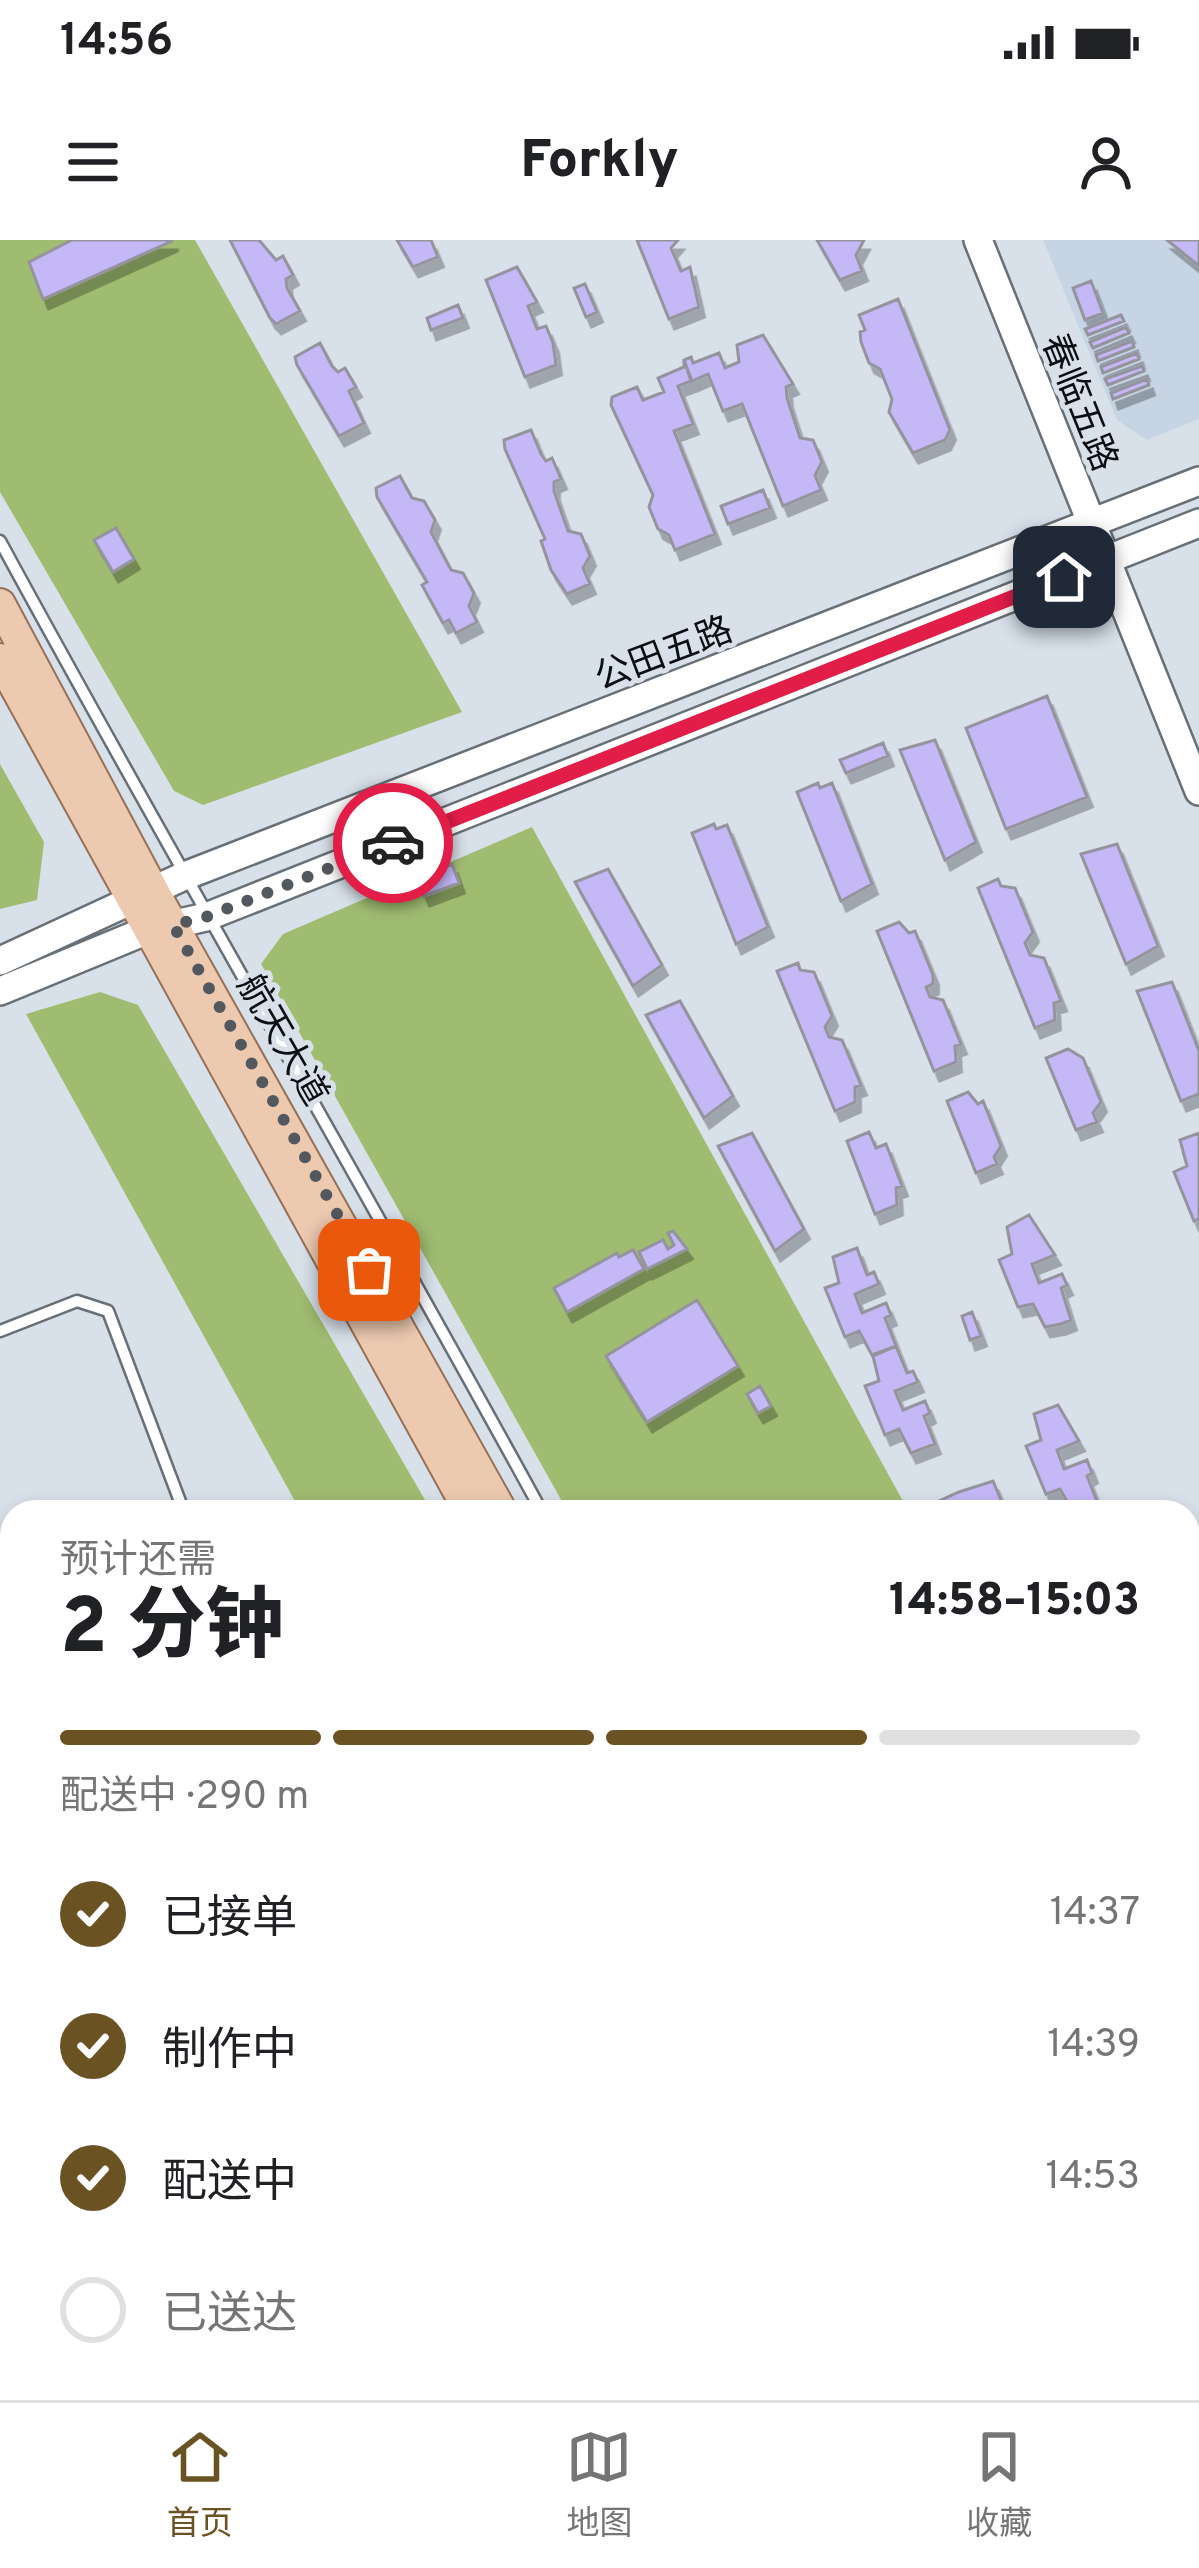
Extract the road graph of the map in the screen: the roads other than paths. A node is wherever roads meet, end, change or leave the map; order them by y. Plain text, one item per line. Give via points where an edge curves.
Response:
1 (978, 240) edge
2 (996, 240) edge
3 (1199, 482) edge
4 (1100, 522) junction
5 (1199, 523) edge
6 (0, 541) edge
7 (1114, 557) junction
8 (0, 604) edge
9 (0, 659) edge
10 (1199, 745) edge
11 (1199, 791) edge
12 (182, 877) junction
13 (152, 913) junction
14 (206, 917) junction
15 (0, 961) edge
16 (0, 991) edge
17 (0, 1331) edge
18 (179, 1500) edge
19 (464, 1500) edge
20 (495, 1500) edge
21 (535, 1500) edge

1 - 4 main road, 春临五路
2 - 4 main road, 春临五路
3 - 4 main road, 公田五路
4 - 7 main road, 春临五路
4 - 12 main road, 公田五路
5 - 7 main road
6 - 12 lane
7 - 10 main road, 春临五路
7 - 11 main road, 春临五路
7 - 14 main road
8 - 13 main road, 航天大道
9 - 13 main road, 航天大道
12 - 13 main road, 公田五路
12 - 14 lane
13 - 14 main road
13 - 15 main road
13 - 16 main road
13 - 19 main road, 航天大道
13 - 20 main road, 航天大道
14 - 21 lane via 333,1129
17 - 18 lane via 76,1301 108,1311

